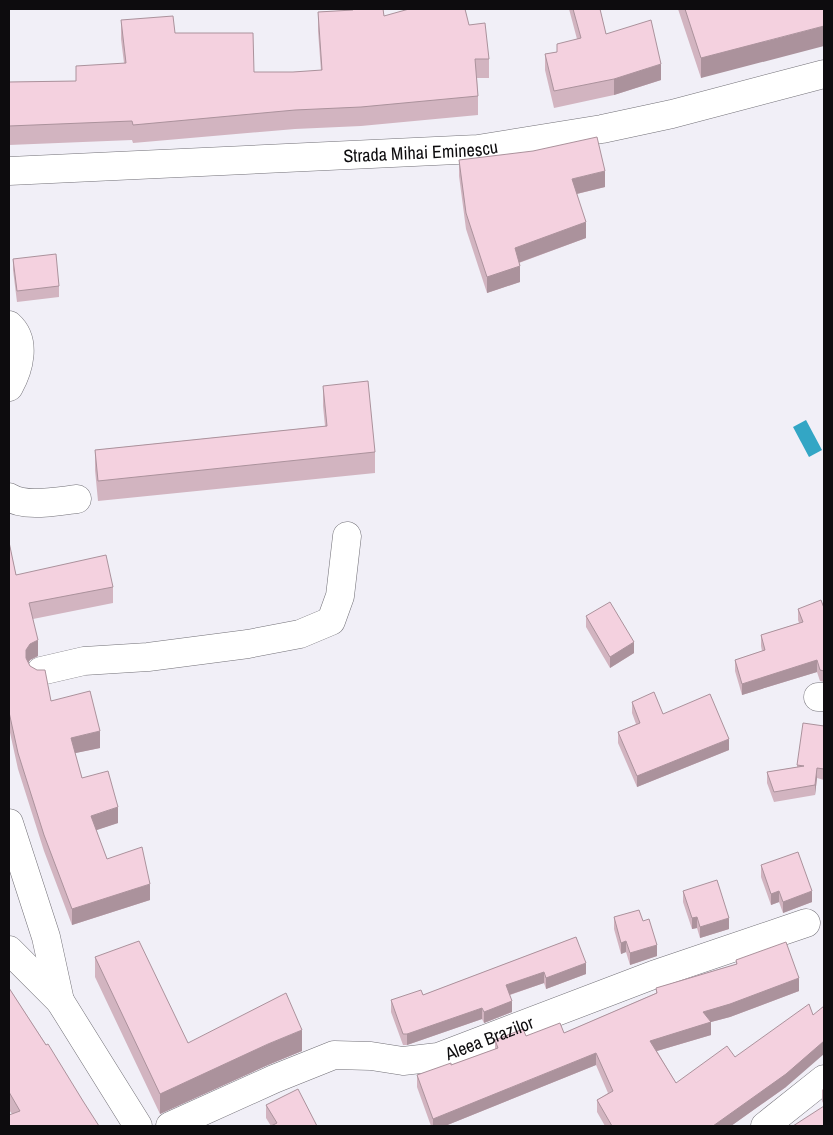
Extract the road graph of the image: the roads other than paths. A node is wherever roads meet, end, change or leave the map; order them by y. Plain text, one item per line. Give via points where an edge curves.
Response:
1 (824, 74) edge
2 (9, 171) edge
3 (9, 325) edge
4 (9, 387) edge
5 (9, 497) edge
6 (77, 499) dead end
7 (348, 536) dead end
8 (41, 671) edge
9 (9, 823) edge
10 (806, 923) dead end
11 (9, 950) edge
12 (60, 1001) junction
13 (824, 1079) edge
14 (138, 1126) edge
15 (170, 1126) edge
16 (765, 1126) edge

1 - 2 street, Strada Mihai Eminescu via 672,114 478,149
3 - 4 street via 15,330 20,350 19,363
5 - 6 street via 25,503
7 - 8 street via 340,596 331,621 316,628 248,644 187,653 84,661
9 - 12 street via 46,937
10 - 15 street, Aleea Brazilor via 653,975 438,1057 404,1061 334,1055
11 - 12 street
12 - 14 street
13 - 16 street

